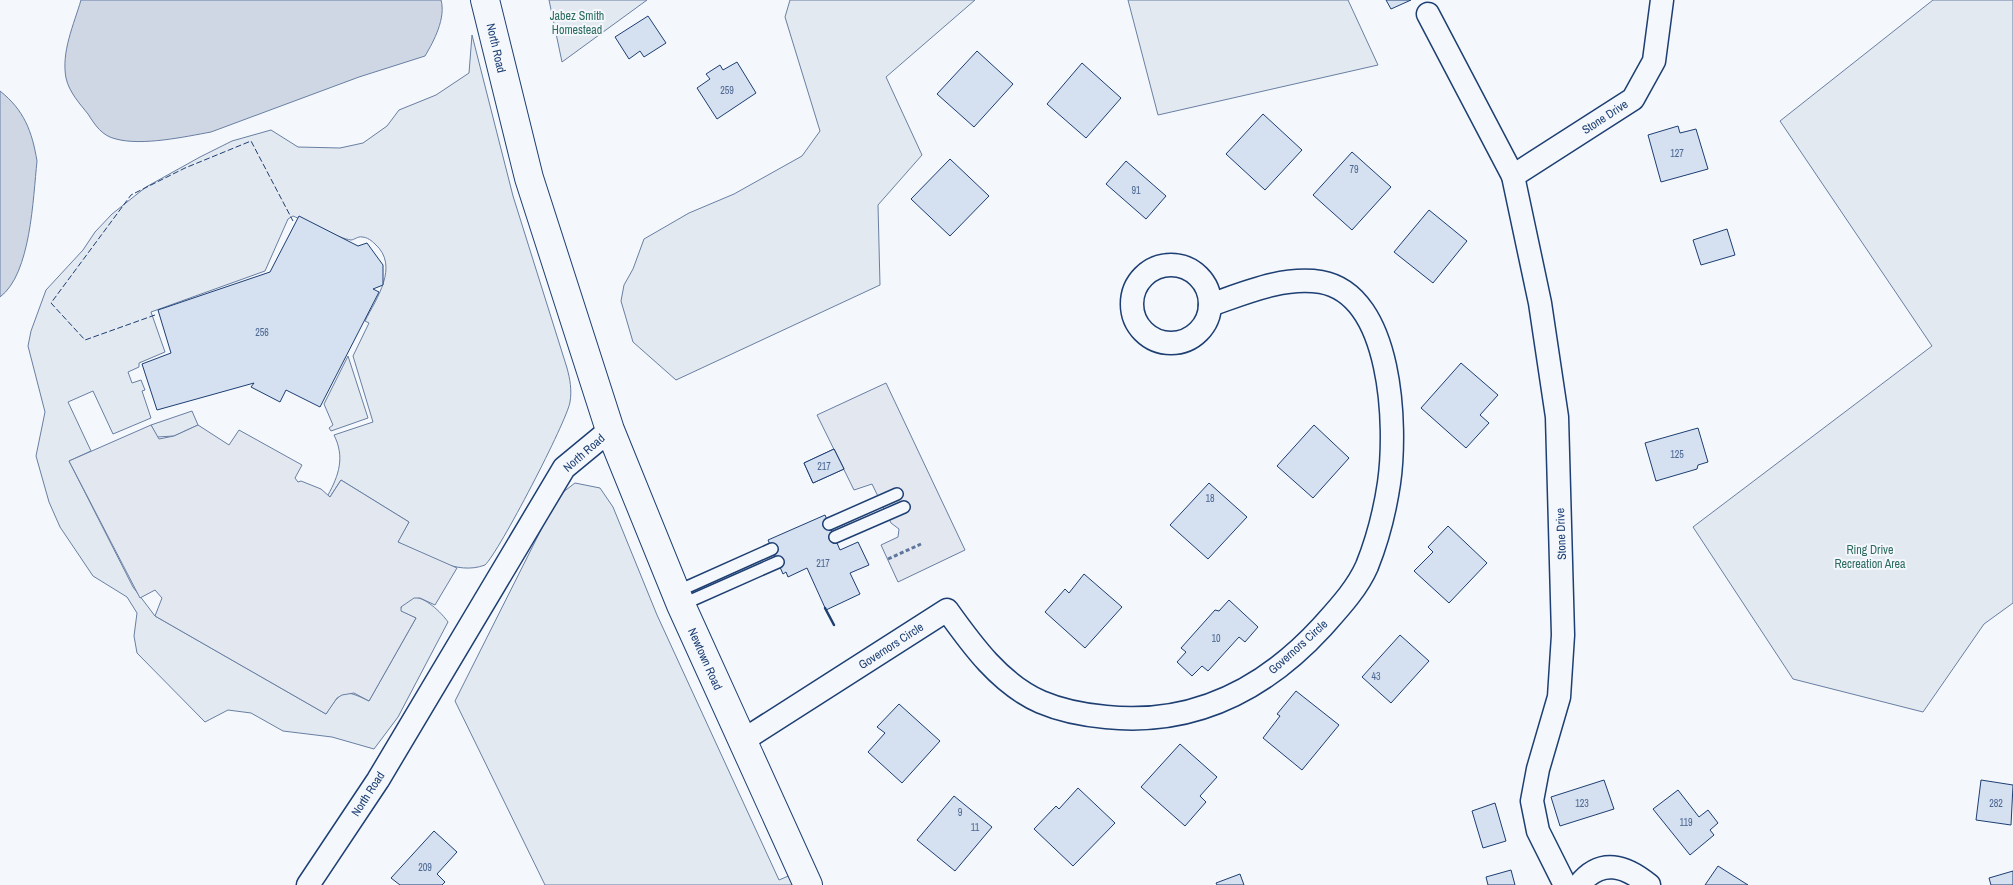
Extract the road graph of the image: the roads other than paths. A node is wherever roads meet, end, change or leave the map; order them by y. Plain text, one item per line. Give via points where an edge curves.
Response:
1 (485, 0) edge
2 (1662, 0) edge
3 (1428, 14) dead end
4 (1513, 176) junction
5 (1210, 305) dead end
6 (610, 430) junction
7 (897, 494) dead end
8 (904, 507) dead end
9 (829, 524) dead end
10 (835, 537) dead end
11 (772, 549) dead end
12 (778, 562) dead end
13 (678, 598) junction
14 (742, 741) junction
15 (308, 885) edge
16 (808, 885) edge
17 (1565, 885) edge
18 (1579, 885) edge
19 (1649, 885) edge

1 - 6 main road, North Road via 529,178
2 - 4 street, Stone Drive via 1654,61 1633,99
3 - 4 street, Stone Drive
4 - 17 street, Stone Drive via 1540,303 1557,416 1561,540 1560,697 1538,769 1532,801 1538,830
5 - 14 street, Governors Circle via 1278,284 1322,282 1344,292 1360,308 1378,340 1388,390 1392,447 1384,508 1366,567 1342,604 1310,639 1274,671 1223,700 1188,713 1129,719 1066,711 1039,701 1007,681 972,644 947,610
6 - 13 main road, Newtown Road
6 - 15 street, North Road via 564,468 378,780
7 - 9 lane
8 - 10 lane
11 - 13 lane
12 - 13 lane
13 - 14 main road, Newtown Road
14 - 16 main road, Newtown Road
18 - 19 street via 1586,876 1617,866 1634,873

